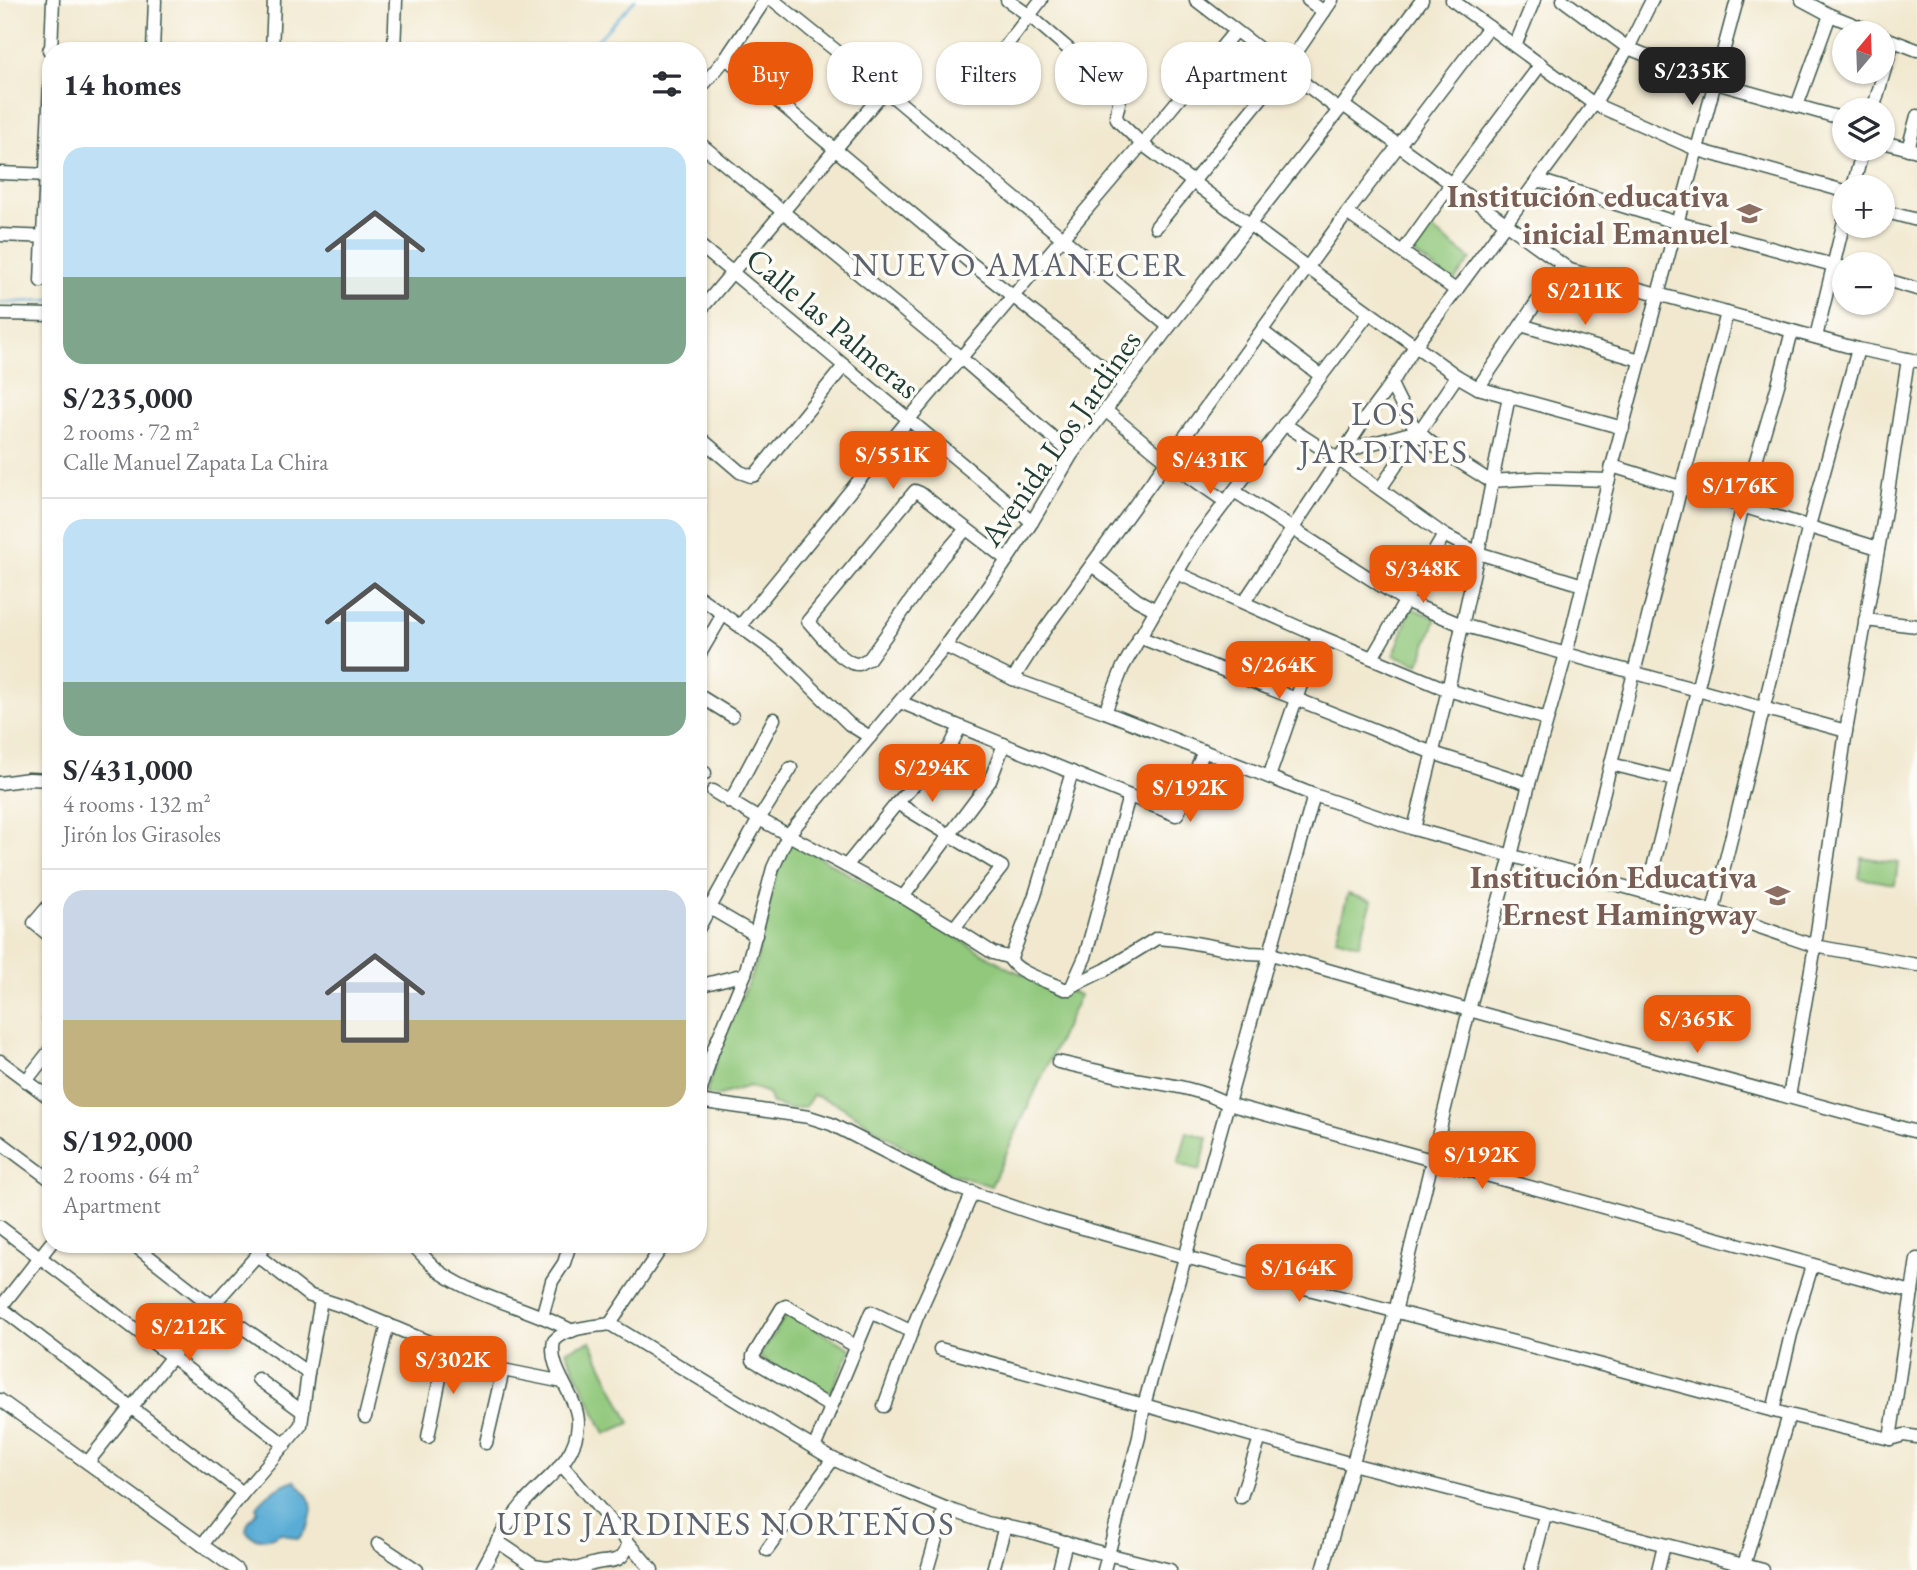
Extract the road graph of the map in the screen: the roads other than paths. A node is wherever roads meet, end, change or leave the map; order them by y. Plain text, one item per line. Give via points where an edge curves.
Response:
1 (53, 0) edge
2 (155, 0) edge
3 (274, 0) edge
4 (396, 0) edge
5 (765, 0) edge
6 (773, 0) edge
7 (1007, 0) edge
8 (1041, 0) edge
9 (1195, 0) edge
10 (1308, 0) edge
11 (1332, 0) edge
12 (1422, 0) edge
13 (1452, 0) edge
14 (1534, 0) edge
15 (1563, 0) edge
16 (1737, 0) edge
17 (1802, 0) edge
18 (1649, 1) edge
19 (1324, 12) junction
20 (1830, 15) junction
21 (1030, 16) junction
22 (1845, 21) edge
23 (1489, 27) junction
24 (1235, 31) junction
25 (51, 42) edge
26 (153, 42) edge
27 (272, 42) edge
28 (394, 42) edge
29 (1010, 42) edge
30 (1249, 42) edge
31 (1303, 42) edge
32 (1895, 42) edge
33 (827, 43) edge
34 (1515, 46) junction
35 (1628, 48) junction
36 (1917, 50) edge
37 (726, 58) junction
38 (1541, 64) junction
39 (707, 80) edge
40 (1716, 83) junction
41 (1311, 87) edge
42 (1594, 104) junction
43 (872, 105) edge
44 (903, 105) edge
45 (1256, 105) edge
46 (1797, 106) junction
47 (1341, 108) junction
48 (1832, 116) edge
49 (1917, 116) edge
50 (1142, 144) junction
51 (1398, 145) junction
52 (1895, 145) edge
53 (707, 149) edge
54 (834, 150) junction
55 (1698, 150) junction
56 (1912, 150) edge
57 (0, 173) edge
58 (42, 174) edge
59 (1538, 180) junction
60 (1194, 182) junction
61 (1451, 184) junction
62 (1832, 188) edge
63 (784, 211) junction
64 (1347, 213) junction
65 (1895, 214) edge
66 (1917, 220) edge
67 (1678, 223) junction
68 (1250, 224) junction
69 (1506, 225) junction
70 (1156, 227) dead end
71 (0, 236) edge
72 (42, 237) edge
73 (1062, 237) junction
74 (1403, 251) junction
75 (707, 252) edge
76 (1832, 264) edge
77 (1562, 265) junction
78 (1308, 268) junction
79 (731, 273) junction
80 (42, 274) edge
81 (41, 281) dead end
82 (1895, 283) edge
83 (1832, 288) edge
84 (1917, 289) edge
85 (1457, 291) junction
86 (1658, 295) junction
87 (1013, 296) junction
88 (707, 302) edge
89 (1369, 313) junction
90 (1727, 313) junction
91 (0, 314) edge
92 (42, 315) edge
93 (1521, 326) junction
94 (1169, 327) junction
95 (1262, 331) junction
96 (1792, 331) junction
97 (1816, 337) junction
98 (1415, 346) junction
99 (1858, 348) junction
100 (961, 358) junction
101 (1640, 360) junction
102 (1912, 360) edge
103 (844, 366) junction
104 (1321, 376) junction
105 (1457, 376) junction
106 (1125, 384) junction
107 (1391, 384) junction
108 (1478, 388) junction
109 (1509, 396) junction
110 (1105, 410) junction
111 (909, 419) junction
112 (1284, 424) junction
113 (1623, 428) junction
114 (1418, 431) junction
115 (707, 444) edge
116 (1072, 454) junction
117 (1339, 457) junction
118 (1167, 461) junction
119 (1612, 466) junction
120 (1609, 480) junction
121 (1491, 481) junction
122 (1681, 487) junction
123 (1380, 489) junction
124 (1230, 497) junction
125 (1743, 505) junction
126 (1032, 522) junction
127 (1809, 526) junction
128 (966, 528) junction
129 (1292, 528) junction
130 (1444, 535) junction
131 (1878, 548) junction
132 (1478, 553) junction
133 (1007, 560) junction
134 (1092, 565) junction
135 (1177, 573) junction
136 (1583, 585) junction
137 (1405, 601) junction
138 (707, 602) edge
139 (1244, 602) junction
140 (1156, 610) junction
141 (723, 614) junction
142 (1865, 620) junction
143 (1462, 625) junction
144 (740, 626) junction
145 (1917, 626) edge
146 (1318, 636) junction
147 (1139, 637) junction
148 (707, 642) edge
149 (945, 646) junction
150 (1566, 654) junction
151 (1372, 658) junction
152 (1635, 673) junction
153 (1013, 679) junction
154 (1448, 690) junction
155 (1697, 690) junction
156 (1297, 699) junction
157 (707, 700) edge
158 (900, 702) junction
159 (1764, 709) junction
160 (1105, 712) junction
161 (733, 716) dead end
162 (774, 719) dead end
163 (1547, 719) junction
164 (960, 727) junction
165 (1846, 732) junction
166 (870, 737) junction
167 (1004, 744) junction
168 (1205, 751) junction
169 (1433, 753) junction
170 (1611, 764) junction
171 (791, 768) dead end
172 (1072, 772) junction
173 (1269, 777) junction
174 (1675, 779) junction
175 (42, 780) edge
176 (0, 783) edge
177 (1529, 784) junction
178 (713, 791) dead end
179 (1314, 795) junction
180 (1129, 796) junction
181 (730, 802) junction
182 (897, 803) junction
183 (759, 819) junction
184 (1414, 829) junction
185 (950, 834) junction
186 (788, 835) junction
187 (1511, 856) junction
188 (846, 866) junction
189 (1583, 874) junction
190 (1647, 892) junction
191 (903, 897) junction
192 (707, 900) edge
193 (707, 907) edge
194 (1713, 911) junction
195 (42, 914) edge
196 (954, 928) junction
197 (42, 930) edge
198 (755, 935) junction
199 (1815, 946) junction
200 (1271, 954) junction
201 (1009, 957) junction
202 (1917, 965) edge
203 (746, 974) junction
204 (707, 984) edge
205 (1072, 986) junction
206 (1469, 1010) junction
207 (707, 1048) edge
208 (0, 1061) edge
209 (42, 1061) edge
210 (1058, 1062) dead end
211 (26, 1081) junction
212 (42, 1093) edge
213 (1789, 1097) junction
214 (707, 1101) edge
215 (1228, 1104) junction
216 (1917, 1132) edge
217 (0, 1142) edge
218 (1432, 1160) junction
219 (42, 1173) edge
220 (973, 1192) junction
221 (0, 1227) edge
222 (43, 1253) edge
223 (144, 1253) edge
224 (420, 1253) edge
225 (567, 1253) edge
226 (658, 1253) edge
227 (257, 1255) joint
228 (40, 1257) junction
229 (1185, 1257) junction
230 (1917, 1259) edge
231 (1812, 1266) junction
232 (1912, 1292) junction
233 (321, 1300) junction
234 (212, 1306) junction
235 (0, 1307) edge
236 (1395, 1312) junction
237 (542, 1317) junction
238 (388, 1324) junction
239 (610, 1324) junction
240 (572, 1331) junction
241 (912, 1332) junction
242 (857, 1347) junction
243 (446, 1349) junction
244 (940, 1349) dead end
245 (172, 1357) junction
246 (503, 1370) junction
247 (308, 1373) junction
248 (258, 1379) dead end
249 (563, 1382) junction
250 (0, 1400) edge
251 (1144, 1405) junction
252 (884, 1406) dead end
253 (831, 1407) junction
254 (131, 1408) junction
255 (1773, 1411) junction
256 (303, 1412) junction
257 (1789, 1415) junction
258 (365, 1417) dead end
259 (428, 1437) dead end
260 (1917, 1437) edge
261 (1260, 1438) junction
262 (1890, 1439) junction
263 (486, 1443) dead end
264 (285, 1445) junction
265 (814, 1448) junction
266 (833, 1460) junction
267 (88, 1462) junction
268 (561, 1464) junction
269 (1352, 1464) junction
270 (243, 1493) junction
271 (1241, 1497) dead end
272 (945, 1508) junction
273 (1545, 1515) junction
274 (1005, 1526) junction
275 (498, 1541) junction
276 (1066, 1542) junction
277 (378, 1544) dead end
278 (628, 1544) junction
279 (202, 1545) junction
280 (1664, 1545) junction
281 (767, 1550) dead end
282 (1108, 1554) junction
283 (1746, 1567) edge
284 (414, 1569) edge
285 (581, 1569) edge
286 (237, 1570) edge
287 (482, 1570) edge
288 (652, 1570) edge
289 (927, 1570) edge
290 (993, 1570) edge
291 (1059, 1570) edge
292 (1104, 1570) edge
293 (1170, 1570) edge
294 (1323, 1570) edge
295 (1531, 1570) edge
296 (1658, 1570) edge
297 (1763, 1570) edge

1 - 25 street
2 - 26 street
3 - 27 street
4 - 28 street
5 - 37 street
6 - 33 street
7 - 21 street
8 - 21 street
9 - 24 street
10 - 19 street
11 - 19 street
12 - 47 street, Avenida Los Jardines
13 - 23 street
14 - 34 street
15 - 35 street
16 - 40 street
17 - 20 street
18 - 35 street
19 - 31 street
20 - 22 street
20 - 46 street
21 - 29 street
21 - 50 street via 1121,94 1118,121
23 - 34 street
23 - 51 street
24 - 30 street
24 - 50 street
32 - 36 street
34 - 38 street
35 - 40 street
35 - 42 street
37 - 39 street
37 - 54 street
38 - 42 street
38 - 61 street
40 - 46 street
40 - 55 street
41 - 47 street
42 - 55 street
42 - 59 street
43 - 54 street
44 - 73 street
45 - 60 street
46 - 48 street
47 - 51 street
47 - 68 street, Avenida Los Jardines
49 - 56 street
50 - 60 street
50 - 73 street
51 - 61 street
51 - 64 street
52 - 56 street
53 - 63 street
54 - 63 street
54 - 87 street
55 - 62 street
55 - 67 street
57 - 58 street
59 - 67 street
59 - 69 street
60 - 68 street
60 - 70 street
61 - 69 street
61 - 74 street
63 - 79 street
63 - 100 street
64 - 74 street
64 - 78 street
65 - 66 street
67 - 76 street
67 - 86 street
68 - 78 street
68 - 94 street, Avenida Los Jardines
69 - 77 street
69 - 85 street
71 - 72 street
73 - 87 street
73 - 94 street
74 - 85 street
75 - 79 street, Calle las Palmeras
77 - 86 street
77 - 93 street
78 - 89 street
78 - 95 street
79 - 88 street
79 - 103 street, Calle las Palmeras
80 - 81 street
82 - 84 street
83 - 97 street
85 - 98 street
86 - 90 street
86 - 101 street
87 - 100 street
87 - 106 street
89 - 98 street
89 - 104 street
90 - 96 street
90 - 122 street
91 - 92 street
93 - 101 street
93 - 108 street
94 - 106 street, Avenida Los Jardines
95 - 104 street
95 - 118 street
96 - 97 street
96 - 125 street
97 - 99 street
98 - 105 street
98 - 107 street
99 - 102 street
99 - 127 street
100 - 111 street
100 - 116 street
101 - 113 street
102 - 131 street
103 - 111 street, Calle las Palmeras
103 - 115 street via 755,475 740,472
104 - 112 street
105 - 108 street
105 - 114 street
106 - 110 street, Avenida Los Jardines
107 - 114 street
107 - 117 street
108 - 109 street
109 - 113 street
109 - 121 street
110 - 116 street, Avenida Los Jardines
110 - 118 street
111 - 126 street, Calle las Palmeras
111 - 144 street
112 - 117 street
112 - 124 street
113 - 119 street
114 - 117 street
114 - 121 street
114 - 123 street
116 - 126 street, Avenida Los Jardines
117 - 123 street
117 - 129 street
118 - 124 street
118 - 134 street
119 - 120 street
119 - 122 street
120 - 121 street
120 - 136 street
121 - 132 street
122 - 125 street
122 - 152 street
123 - 130 street
124 - 129 street
124 - 135 street
125 - 127 street
125 - 155 street
126 - 133 street, Avenida Los Jardines
127 - 131 street
127 - 159 street
128 - 128 street via 915,491 808,621 851,662 869,659
128 - 133 street
129 - 137 street
129 - 139 street
130 - 132 street
130 - 137 street
131 - 142 street
132 - 136 street
132 - 143 street
133 - 149 street, Avenida Los Jardines
134 - 140 street
134 - 153 street
135 - 139 street
135 - 140 street
136 - 150 street
137 - 143 street
137 - 151 street
138 - 141 street
139 - 146 street
140 - 147 street
141 - 144 street
141 - 148 street
142 - 145 street
142 - 165 street
143 - 150 street
143 - 154 street
144 - 166 street via 778,654 849,724
146 - 151 street
146 - 156 street
147 - 156 street
147 - 160 street
149 - 153 street
149 - 158 street, Avenida Los Jardines
150 - 152 street
150 - 163 street
151 - 154 street
152 - 155 street
152 - 170 street
153 - 160 street
154 - 163 street
154 - 169 street
155 - 159 street
155 - 174 street
156 - 169 street
156 - 173 street
157 - 161 street
158 - 164 street
158 - 166 street, Avenida Los Jardines
159 - 165 street
159 - 194 street
160 - 168 street
162 - 181 street
163 - 177 street
164 - 167 street
164 - 182 street via 950,747
165 - 199 street
166 - 186 street, Avenida Los Jardines
167 - 172 street
167 - 185 street via 989,781
168 - 173 street
168 - 180 street via 1178,813
169 - 177 street
169 - 184 street
170 - 174 street
170 - 189 street
171 - 183 street
172 - 180 street
172 - 201 street via 1035,895
173 - 179 street
174 - 190 street
175 - 176 street
177 - 187 street
178 - 181 street
179 - 184 street
179 - 200 street
180 - 205 street via 1085,957
181 - 183 street
182 - 185 street
182 - 188 street
183 - 186 street
183 - 192 street
184 - 187 street
185 - 191 street
185 - 196 street via 1002,867
186 - 188 street
186 - 198 street, Avenida Los Jardines via 773,868
187 - 189 street
187 - 206 street
188 - 191 street
189 - 190 street
190 - 194 street
191 - 196 street
193 - 198 street
194 - 199 street
195 - 197 street via 34,923
196 - 201 street via 993,953
198 - 203 street, Avenida Los Jardines
199 - 202 street
199 - 213 street
200 - 205 street via 1157,938
200 - 206 street
200 - 215 street
201 - 205 street via 1022,972 1064,989
203 - 204 street
203 - 207 street, Avenida Los Jardines
206 - 213 street
206 - 218 street
208 - 211 street
209 - 211 street
210 - 215 street via 1179,1086
211 - 212 street
213 - 216 street
214 - 220 street via 831,1124 952,1186
215 - 218 street
215 - 229 street
217 - 219 street
218 - 231 street
218 - 236 street
220 - 229 street
220 - 241 street
221 - 228 street
222 - 228 street
223 - 234 street
224 - 237 street via 464,1286
225 - 237 street via 552,1281
226 - 239 street
227 - 233 street
227 - 234 street
228 - 235 street
228 - 245 street
229 - 236 street
229 - 251 street
230 - 232 street
231 - 232 street
231 - 255 street
232 - 262 street
233 - 238 street
233 - 247 street
234 - 245 street
234 - 247 street
235 - 254 street
236 - 255 street
236 - 269 street
237 - 240 street
238 - 243 street
238 - 258 street
239 - 240 street
239 - 265 street
240 - 249 street via 558,1337 552,1347
241 - 242 street via 872,1312
241 - 252 street
242 - 253 street
242 - 253 street via 786,1306 752,1356
243 - 246 street
243 - 259 street
244 - 251 street
245 - 254 street
245 - 264 street
246 - 249 street
246 - 263 street
247 - 256 street
248 - 256 street
249 - 268 street via 578,1420 572,1451
250 - 267 street
251 - 261 street
251 - 282 street
253 - 265 street
254 - 267 street
254 - 270 street
255 - 257 street
256 - 264 street via 301,1425
257 - 262 street
257 - 283 street
260 - 262 street
261 - 269 street
261 - 271 street
264 - 270 street
265 - 266 street
266 - 272 street
266 - 281 street
267 - 279 street
268 - 275 street via 522,1504
268 - 278 street
269 - 273 street
269 - 294 street
270 - 279 street
272 - 274 street
272 - 289 street
273 - 280 street
273 - 295 street
274 - 276 street
274 - 290 street
275 - 285 street via 534,1566
275 - 287 street
276 - 282 street
276 - 291 street
277 - 284 street
278 - 285 street via 622,1558
278 - 288 street
279 - 286 street
280 - 283 street
280 - 296 street
282 - 292 street
282 - 293 street
283 - 297 street

